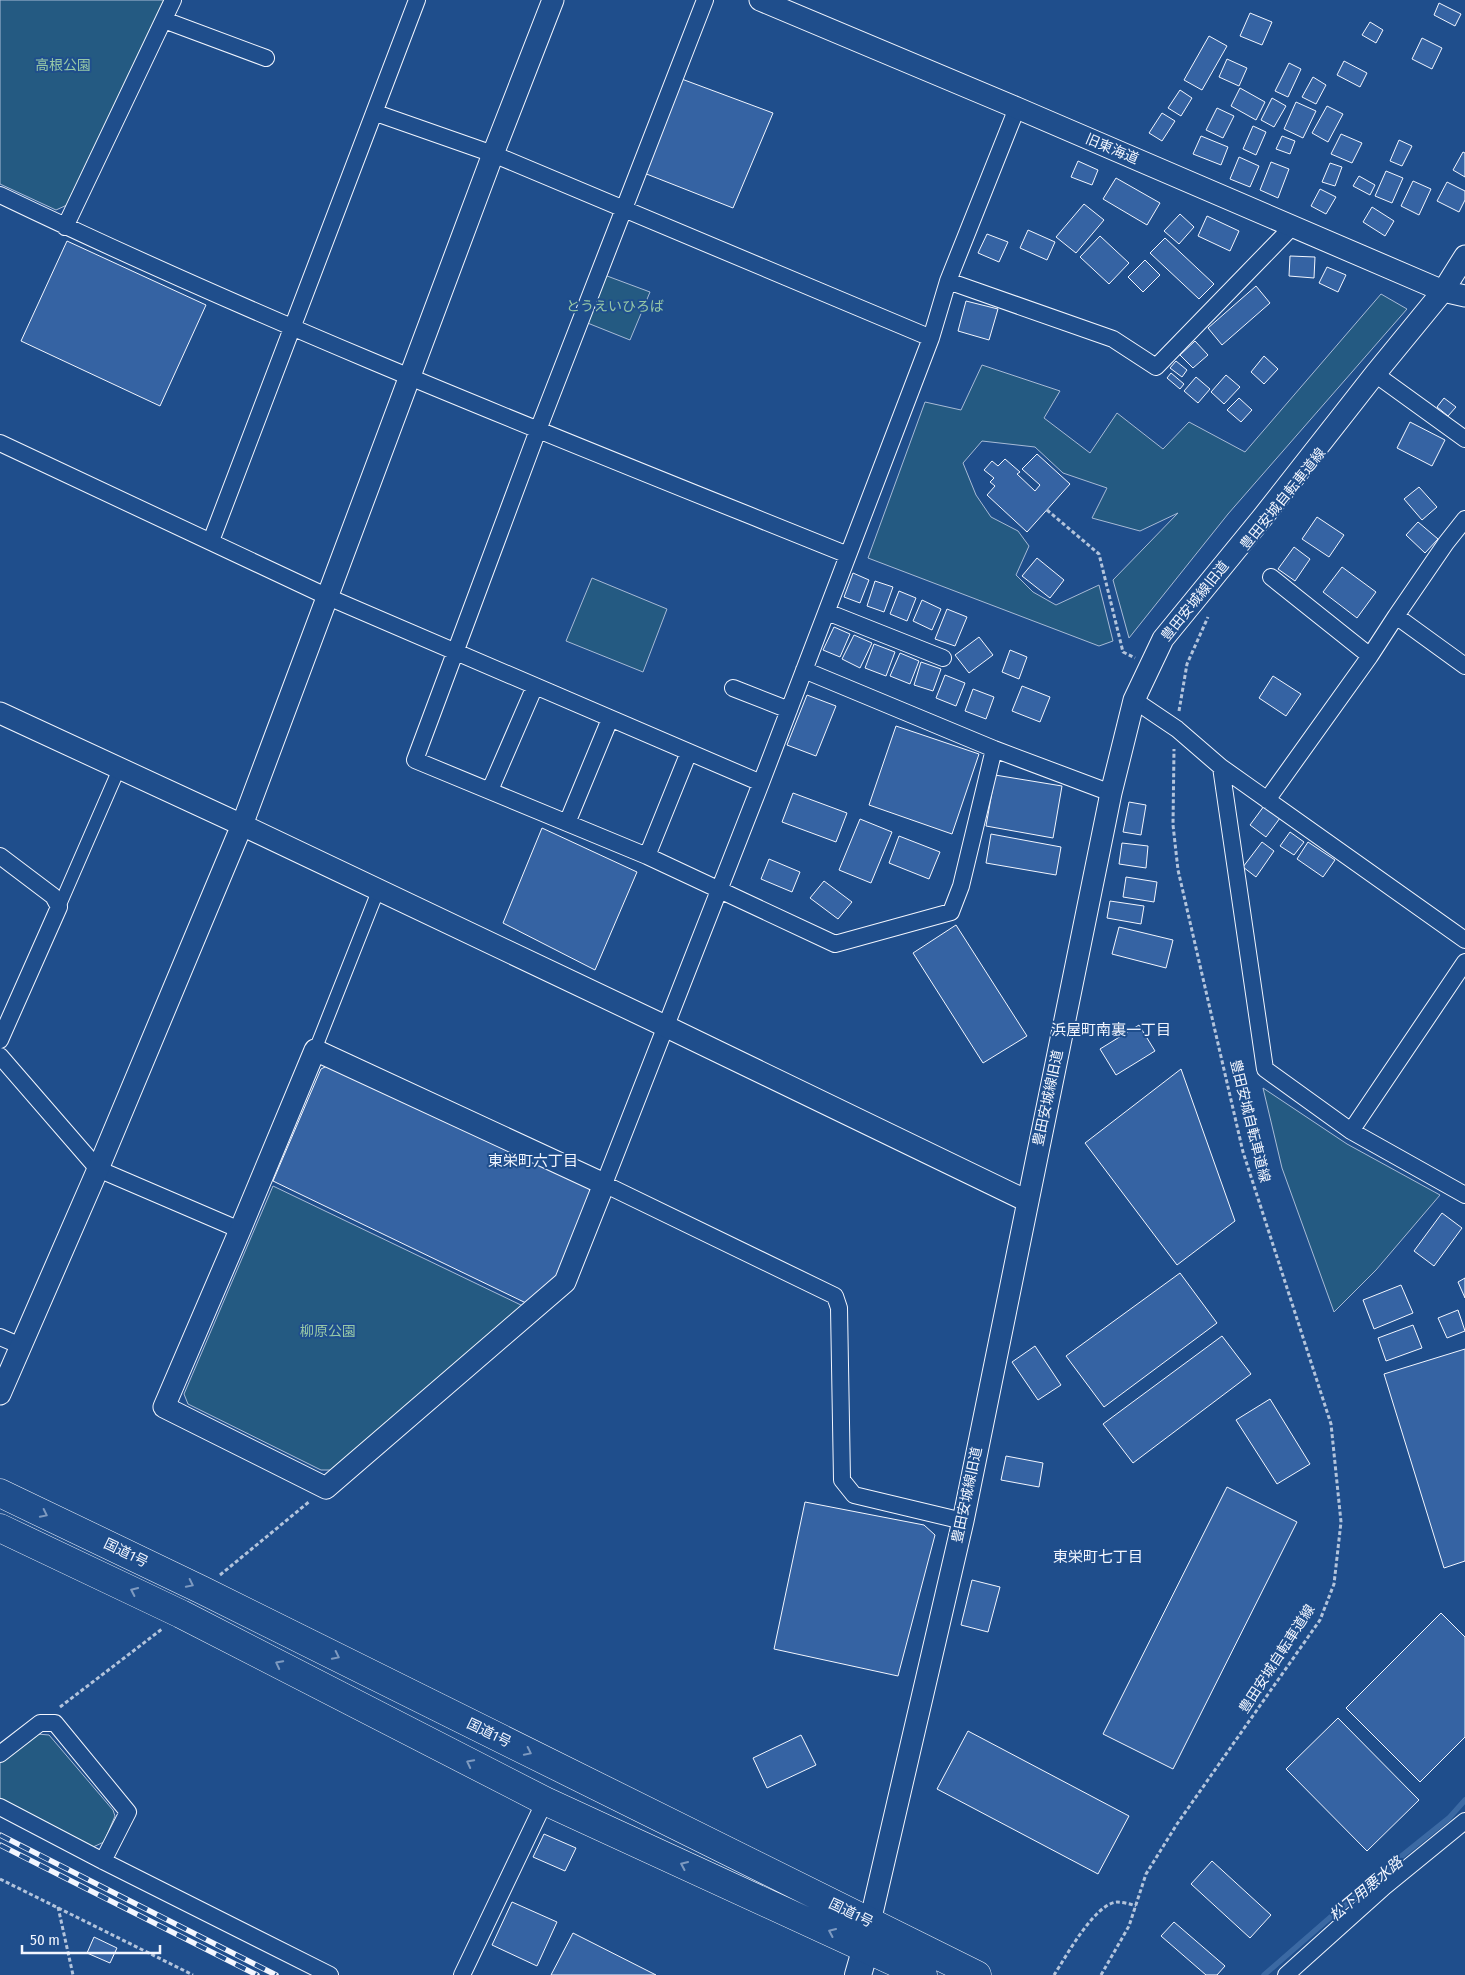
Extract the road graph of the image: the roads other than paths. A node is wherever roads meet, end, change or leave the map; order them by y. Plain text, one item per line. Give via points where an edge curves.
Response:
1 (173, 0) edge
2 (417, 0) edge
3 (553, 0) edge
4 (705, 0) edge
5 (760, 0) edge
6 (164, 20) junction
7 (266, 58) dead end
8 (1017, 108) junction
9 (376, 113) junction
10 (493, 154) junction
11 (0, 196) edge
12 (624, 208) junction
13 (65, 226) junction
14 (1293, 226) junction
15 (1465, 256) edge
16 (1465, 261) edge
17 (948, 281) junction
18 (1443, 291) junction
19 (1465, 296) edge
20 (292, 328) junction
21 (931, 338) junction
22 (1374, 374) junction
23 (410, 379) junction
24 (538, 430) junction
25 (1465, 439) edge
26 (0, 443) edge
27 (1465, 519) edge
28 (211, 541) junction
29 (848, 555) junction
30 (1271, 577) dead end
31 (328, 597) junction
32 (827, 612) junction
33 (1396, 616) junction
34 (454, 651) junction
35 (1370, 656) junction
36 (944, 658) dead end
37 (1465, 666) edge
38 (804, 670) junction
39 (535, 686) junction
40 (733, 688) dead end
41 (1134, 700) junction
42 (789, 710) junction
43 (0, 712) edge
44 (610, 719) junction
45 (994, 749) junction
46 (689, 752) junction
47 (1221, 768) junction
48 (120, 769) junction
49 (761, 783) junction
50 (490, 790) junction
51 (1111, 793) junction
52 (1267, 800) junction
53 (567, 823) junction
54 (242, 825) junction
55 (0, 856) edge
56 (647, 856) junction
57 (719, 890) junction
58 (378, 891) junction
59 (59, 906) junction
60 (1465, 940) edge
61 (1465, 962) edge
62 (667, 1027) junction
63 (0, 1040) edge
64 (315, 1050) junction
65 (0, 1056) edge
66 (1351, 1132) junction
67 (98, 1169) junction
68 (604, 1184) junction
69 (1465, 1195) edge
70 (1027, 1201) junction
71 (240, 1230) junction
72 (0, 1337) edge
73 (21, 1346) junction
74 (0, 1394) edge
75 (0, 1493) edge
76 (963, 1521) junction
77 (0, 1528) edge
78 (0, 1754) edge
79 (544, 1801) junction
80 (0, 1807) edge
81 (1465, 1821) edge
82 (103, 1861) junction
83 (868, 1935) junction
84 (330, 1975) edge
85 (462, 1975) edge
86 (858, 1975) edge
87 (923, 1975) edge
88 (976, 1975) edge
89 (1286, 1975) edge

1 - 6 street
2 - 9 street
3 - 10 street
4 - 12 street
5 - 8 street, 旧東海道
6 - 7 street
6 - 13 street
8 - 14 street, 旧東海道
8 - 17 street
9 - 10 street
9 - 20 street
10 - 12 street
10 - 23 street
11 - 13 street
12 - 21 street
12 - 24 street
13 - 20 street
14 - 17 street via 1156,367 1113,339
14 - 18 street, 旧東海道
15 - 18 street, 豊田安城線旧道
16 - 18 street
17 - 21 street
18 - 19 street, 旧東海道
18 - 22 street, 豊田安城線旧道
20 - 23 street
20 - 28 street
21 - 29 street
22 - 25 street
22 - 41 street, 豊田安城線旧道 via 1163,639
23 - 24 street
23 - 31 street
24 - 29 street
24 - 34 street
26 - 28 street
27 - 33 street
28 - 31 street
29 - 32 street
30 - 35 street
31 - 34 street
31 - 54 street
32 - 36 street
32 - 38 street
33 - 35 street
33 - 37 street
34 - 39 street
34 - 50 street via 415,760
35 - 52 street
38 - 42 street
38 - 45 street
39 - 44 street
39 - 50 street
40 - 42 street
41 - 47 street via 1177,729
41 - 51 street, 豊田安城線旧道
42 - 49 street
43 - 48 street
44 - 46 street
44 - 53 street
45 - 51 street
45 - 57 street via 951,912 835,944
46 - 49 street
46 - 56 street
47 - 52 street
47 - 66 street via 1265,1069
48 - 54 street
48 - 59 street
49 - 57 street
50 - 53 street
51 - 70 street, 豊田安城線旧道
52 - 60 street
53 - 56 street
54 - 58 street
54 - 67 street
55 - 59 street via 53,896
56 - 57 street
57 - 62 street
58 - 62 street
58 - 64 street
59 - 63 street
61 - 66 street
62 - 68 street
62 - 70 street
64 - 68 street
64 - 71 street
65 - 67 street
66 - 69 street
67 - 71 street
67 - 73 street
68 - 71 street via 565,1282 326,1488 164,1406
68 - 76 street via 835,1296 839,1308 842,1480 854,1495
70 - 76 street, 豊田安城線旧道
72 - 73 street
73 - 74 street
75 -> 83 highway, 国道1号 via 202,1590
76 - 83 street, 豊田安城線旧道
79 -> 77 highway, 国道1号 via 181,1614
78 - 82 street via 40,1723 55,1723 128,1812
83 -> 79 highway, 国道1号
79 - 85 street
80 - 82 street
81 - 89 street via 1384,1887
82 - 84 street
83 - 86 main road
83 - 87 highway, 国道1号
83 - 88 highway, 国道1号

